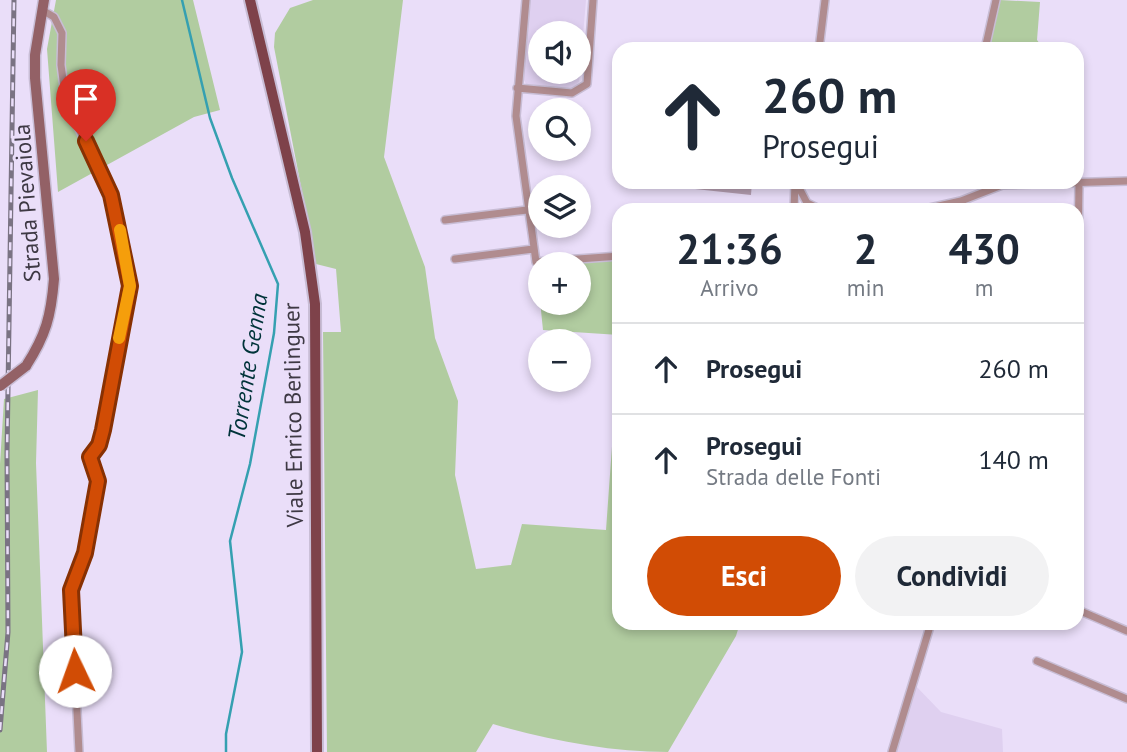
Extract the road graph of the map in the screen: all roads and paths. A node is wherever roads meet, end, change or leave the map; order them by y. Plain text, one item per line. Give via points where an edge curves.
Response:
1 (250, 0) edge
2 (526, 0) edge
3 (593, 0) edge
4 (825, 0) edge
5 (996, 0) edge
6 (43, 5) edge
7 (820, 42) edge
8 (987, 42) edge
9 (517, 88) junction
10 (1127, 181) edge
11 (1084, 183) edge
12 (989, 189) edge
13 (952, 203) edge
14 (527, 210) junction
15 (444, 220) dead end
16 (533, 249) junction
17 (612, 257) edge
18 (455, 259) dead end
19 (0, 386) edge
20 (1084, 613) edge
21 (929, 630) edge
22 (1127, 631) edge
23 (1037, 661) dead end
24 (1127, 699) edge
25 (79, 752) edge
26 (317, 752) edge
27 (892, 752) edge

1 - 26 main road, Viale Enrico Berlinguer via 304,232 315,304
2 - 9 street
3 - 9 street via 587,84 572,93
4 - 7 street
5 - 8 street
6 - 19 street, Strada Pievaiola, bridge via 35,55 54,279 51,313 43,339 26,366
6 - 25 street via 62,33 66,102 105,180 119,223 130,286 103,430 90,457 98,481 85,553 71,590
9 - 14 street
10 - 11 street
12 - 13 street
14 - 15 street
14 - 16 street
16 - 17 street via 536,262
16 - 18 street
20 - 22 street
21 - 27 street
23 - 24 street

